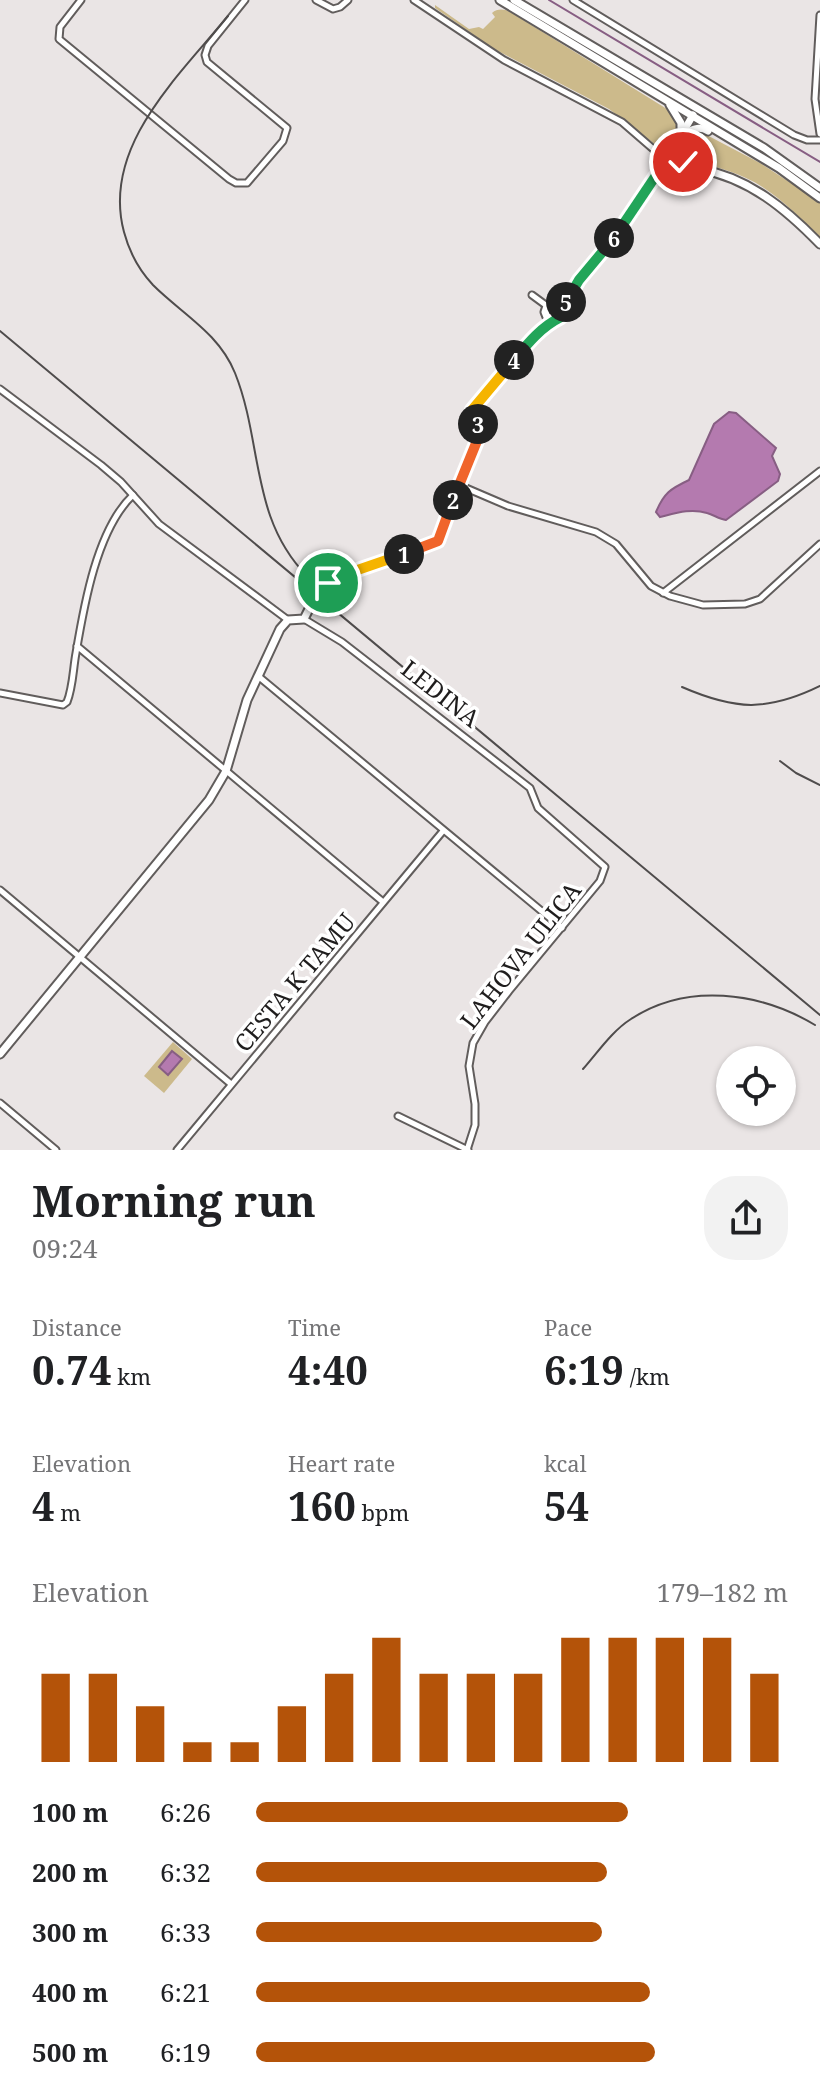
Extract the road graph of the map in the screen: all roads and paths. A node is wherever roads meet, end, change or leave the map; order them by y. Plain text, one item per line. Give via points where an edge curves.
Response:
1 (81, 0) edge
2 (245, 0) edge
3 (316, 0) edge
4 (348, 0) edge
5 (414, 0) edge
6 (500, 0) edge
7 (514, 0) edge
8 (573, 0) edge
9 (820, 15) edge
10 (669, 103) junction
11 (697, 108) junction
12 (692, 116) junction
13 (681, 136) junction
14 (820, 137) edge
15 (729, 138) junction
16 (659, 154) junction
17 (674, 154) junction
18 (667, 166) junction
19 (700, 169) junction
20 (820, 188) edge
21 (820, 198) edge
22 (820, 244) edge
23 (579, 280) junction
24 (532, 295) dead end
25 (556, 302) junction
26 (563, 309) junction
27 (546, 310) junction
28 (552, 321) junction
29 (533, 337) junction
30 (0, 389) edge
31 (820, 471) edge
32 (459, 485) junction
33 (133, 495) junction
34 (820, 544) edge
35 (324, 587) tunnel mouth
36 (663, 593) junction
37 (314, 599) tunnel mouth
38 (304, 619) junction
39 (288, 620) junction
40 (77, 646) junction
41 (258, 676) junction
42 (0, 693) edge
43 (226, 771) junction
44 (541, 811) joint
45 (443, 831) junction
46 (0, 890) edge
47 (383, 902) junction
48 (562, 928) junction
49 (81, 956) junction
50 (0, 1054) edge
51 (231, 1084) junction
52 (0, 1103) edge
53 (398, 1116) dead end
54 (56, 1150) edge
55 (177, 1150) edge
56 (468, 1150) edge

1 - 2 street via 60,27 59,39 229,179 242,184 283,141 287,128 205,59 208,46
3 - 4 street via 333,9
5 - 16 street via 504,60 614,116
6 - 10 street
7 - 11 street
8 - 14 street via 794,135
9 - 14 street via 815,99
10 - 12 street
10 - 13 street via 681,123
11 - 12 street
11 - 20 street
12 - 13 street
12 - 15 street
13 - 15 street via 702,128
13 - 17 street
15 - 21 street
16 - 17 street
16 - 18 street
17 - 18 street
17 - 19 street
18 - 19 street
18 - 23 street
19 - 22 street via 762,193
23 - 25 street
23 - 26 street
24 - 27 street
25 - 26 street
25 - 27 street
26 - 28 street
27 - 28 street
27 - 29 street
28 - 29 street
29 - 32 street via 472,410 479,436
30 - 33 street
31 - 36 street
32 - 35 street via 435,543 343,575
32 - 36 street via 596,532 616,544 642,578
33 - 39 street via 159,524
33 - 40 street via 96,564
34 - 36 street via 752,603 703,605
37 - 38 street
38 - 39 street
38 - 44 street, LEDINA via 342,642 530,788
39 - 41 street
40 - 42 street via 66,704
40 - 43 street, CESTA K TAMU
41 - 43 street
41 - 45 street
43 - 47 street, CESTA K TAMU
43 - 49 street via 199,815
44 - 48 street, LAHOVA ULICA via 605,867
45 - 47 street, CESTA K TAMU
45 - 48 street
46 - 49 street, CESTA K TAMU
47 - 51 street, CESTA K TAMU
48 - 56 street, LAHOVA ULICA via 473,1043 469,1066 475,1125
49 - 50 street
49 - 51 street, CESTA K TAMU
51 - 55 street, CESTA K TAMU
52 - 54 street
53 - 56 street

